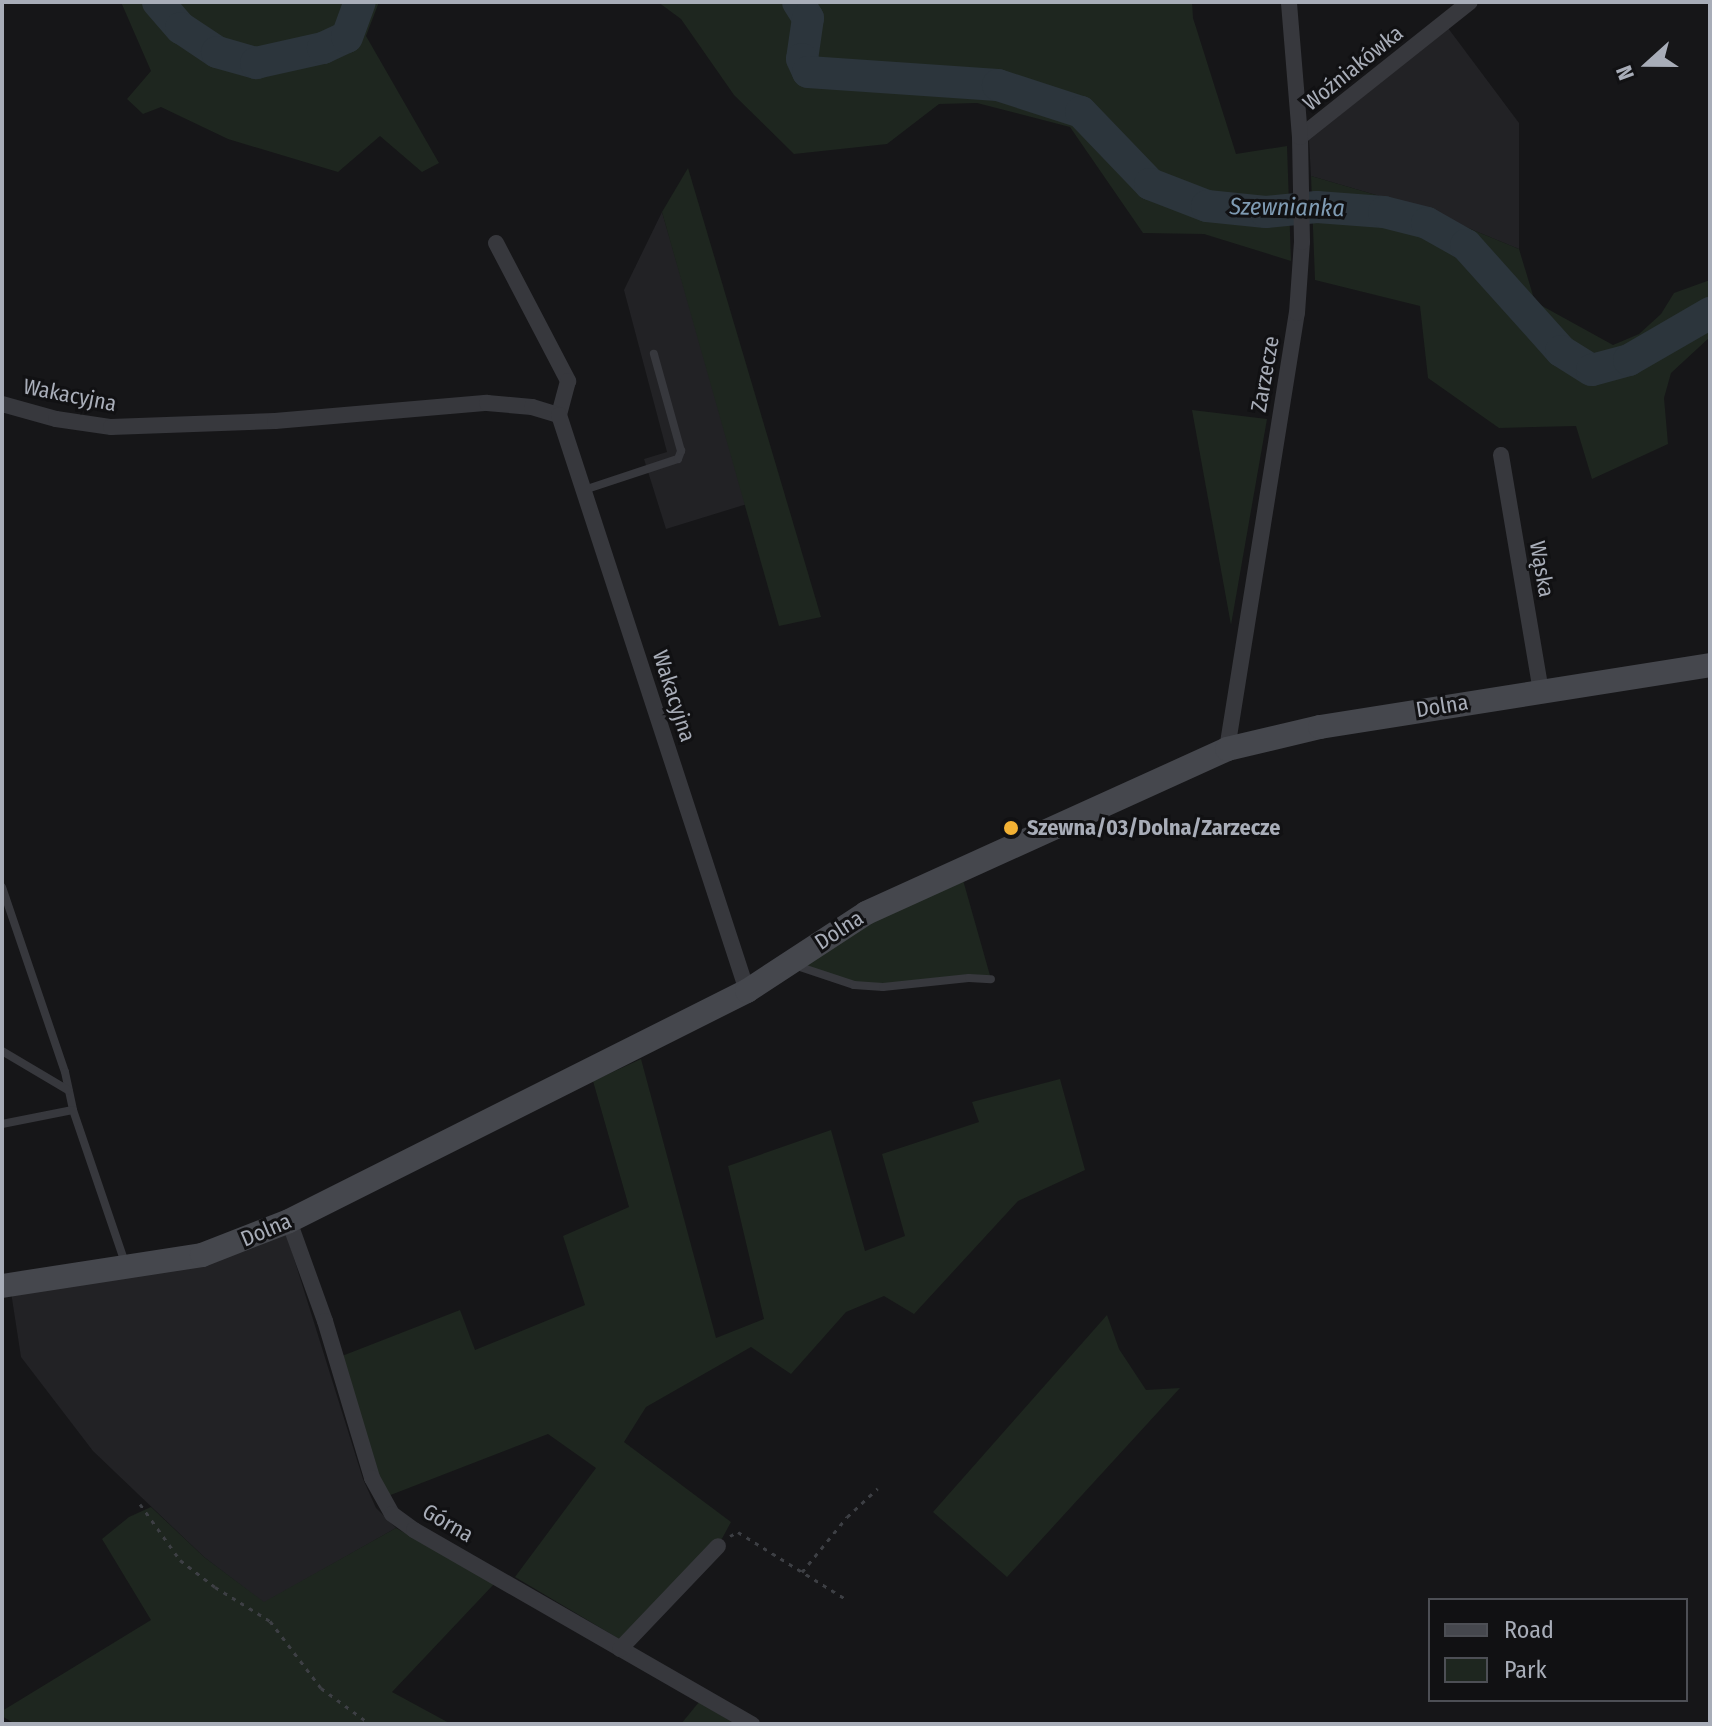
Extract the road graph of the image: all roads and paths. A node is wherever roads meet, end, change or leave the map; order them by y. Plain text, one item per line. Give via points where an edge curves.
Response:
1 (1289, 2) edge
2 (1470, 2) edge
3 (1300, 137) junction
4 (496, 243) dead end
5 (654, 354) dead end
6 (2, 404) edge
7 (559, 415) junction
8 (1501, 455) dead end
9 (584, 490) junction
10 (1710, 665) edge
11 (1541, 691) junction
12 (1227, 749) junction
13 (2, 887) edge
14 (789, 964) junction
15 (991, 979) dead end
16 (747, 991) junction
17 (2, 1051) edge
18 (69, 1091) junction
19 (73, 1110) junction
20 (2, 1124) edge
21 (289, 1221) junction
22 (127, 1267) junction
23 (2, 1286) edge
24 (878, 1488) dead end
25 (140, 1504) dead end
26 (718, 1546) joint
27 (802, 1572) junction
28 (844, 1598) dead end
29 (620, 1649) junction
30 (370, 1724) edge
31 (752, 1724) edge

1 - 3 street, Zarzecze
2 - 3 street, Woźniakówka
3 - 12 street, Zarzecze via 1297,313
4 - 7 street, Wakacyjna via 568,381
5 - 9 lane via 681,451 678,459
6 - 7 street, Wakacyjna via 111,427 275,421 487,403
7 - 9 street, Wakacyjna
8 - 11 street, Wąska
9 - 16 street, Wakacyjna
10 - 11 street, Dolna
11 - 12 street, Dolna via 1320,727
12 - 14 street, Dolna via 927,882 866,913
13 - 18 lane
14 - 15 lane via 854,985
14 - 16 street, Dolna
16 - 21 street, Dolna
17 - 18 lane
18 - 19 lane
19 - 20 lane
19 - 22 lane
21 - 22 street, Dolna via 202,1255
21 - 29 street, Górna via 372,1478 392,1514
22 - 23 street, Dolna
24 - 27 path
25 - 30 path via 180,1560 270,1621 321,1688
26 - 27 path via 738,1532
26 - 29 street
27 - 28 path
29 - 31 street, Górna

